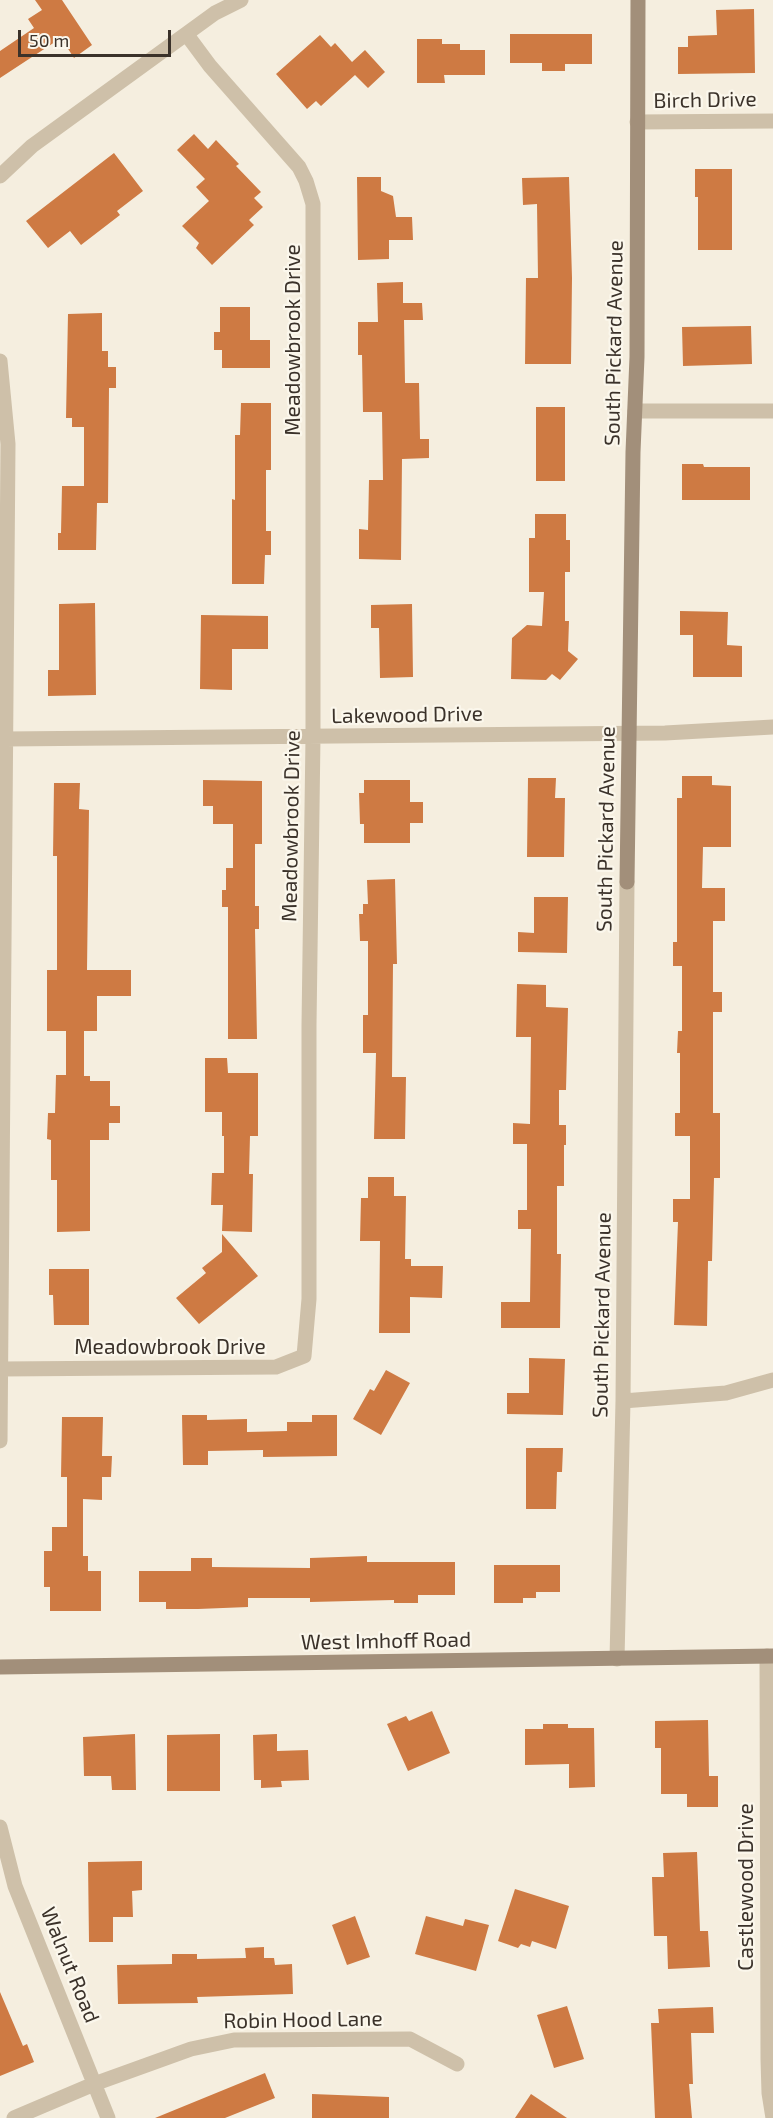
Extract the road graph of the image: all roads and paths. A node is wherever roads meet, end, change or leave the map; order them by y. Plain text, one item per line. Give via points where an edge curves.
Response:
1 (241, 0) edge
2 (638, 0) edge
3 (187, 35) junction
4 (773, 121) edge
5 (637, 122) junction
6 (0, 176) edge
7 (0, 361) edge
8 (635, 411) junction
9 (773, 411) edge
10 (773, 727) edge
11 (628, 733) junction
12 (313, 737) junction
13 (5, 739) junction
14 (1, 1189) edge
15 (1, 1369) edge
16 (773, 1380) edge
17 (623, 1401) junction
18 (0, 1442) edge
19 (770, 1656) edge
20 (616, 1659) junction
21 (0, 1667) edge
22 (0, 1827) edge
23 (457, 2064) dead end
24 (94, 2084) junction
25 (14, 2118) edge
26 (108, 2118) edge
27 (773, 2118) edge

1 - 3 street via 215,13
2 - 5 street, South Pickard Avenue
3 - 6 street via 32,146
3 - 12 street, Meadowbrook Drive via 299,167 313,204
4 - 5 street, Birch Drive
5 - 8 street, South Pickard Avenue
7 - 13 street via 8,444
8 - 9 street
8 - 11 street, South Pickard Avenue
10 - 11 street, Lakewood Drive
11 - 12 street, Lakewood Drive
11 - 17 street, South Pickard Avenue
12 - 13 street, Lakewood Drive
12 - 15 street, Meadowbrook Drive via 309,1299 304,1356 276,1367
13 - 14 street
14 - 15 street
15 - 18 street
16 - 17 street via 726,1393
17 - 20 street, South Pickard Avenue
19 - 20 street, West Imhoff Road
19 - 27 street, Castlewood Drive via 768,2059
20 - 21 street, West Imhoff Road
22 - 24 street, Walnut Road via 15,1886
23 - 24 street, Robin Hood Lane via 410,2039 234,2040 191,2049
24 - 25 street, Robin Hood Lane
24 - 26 street, Walnut Road

